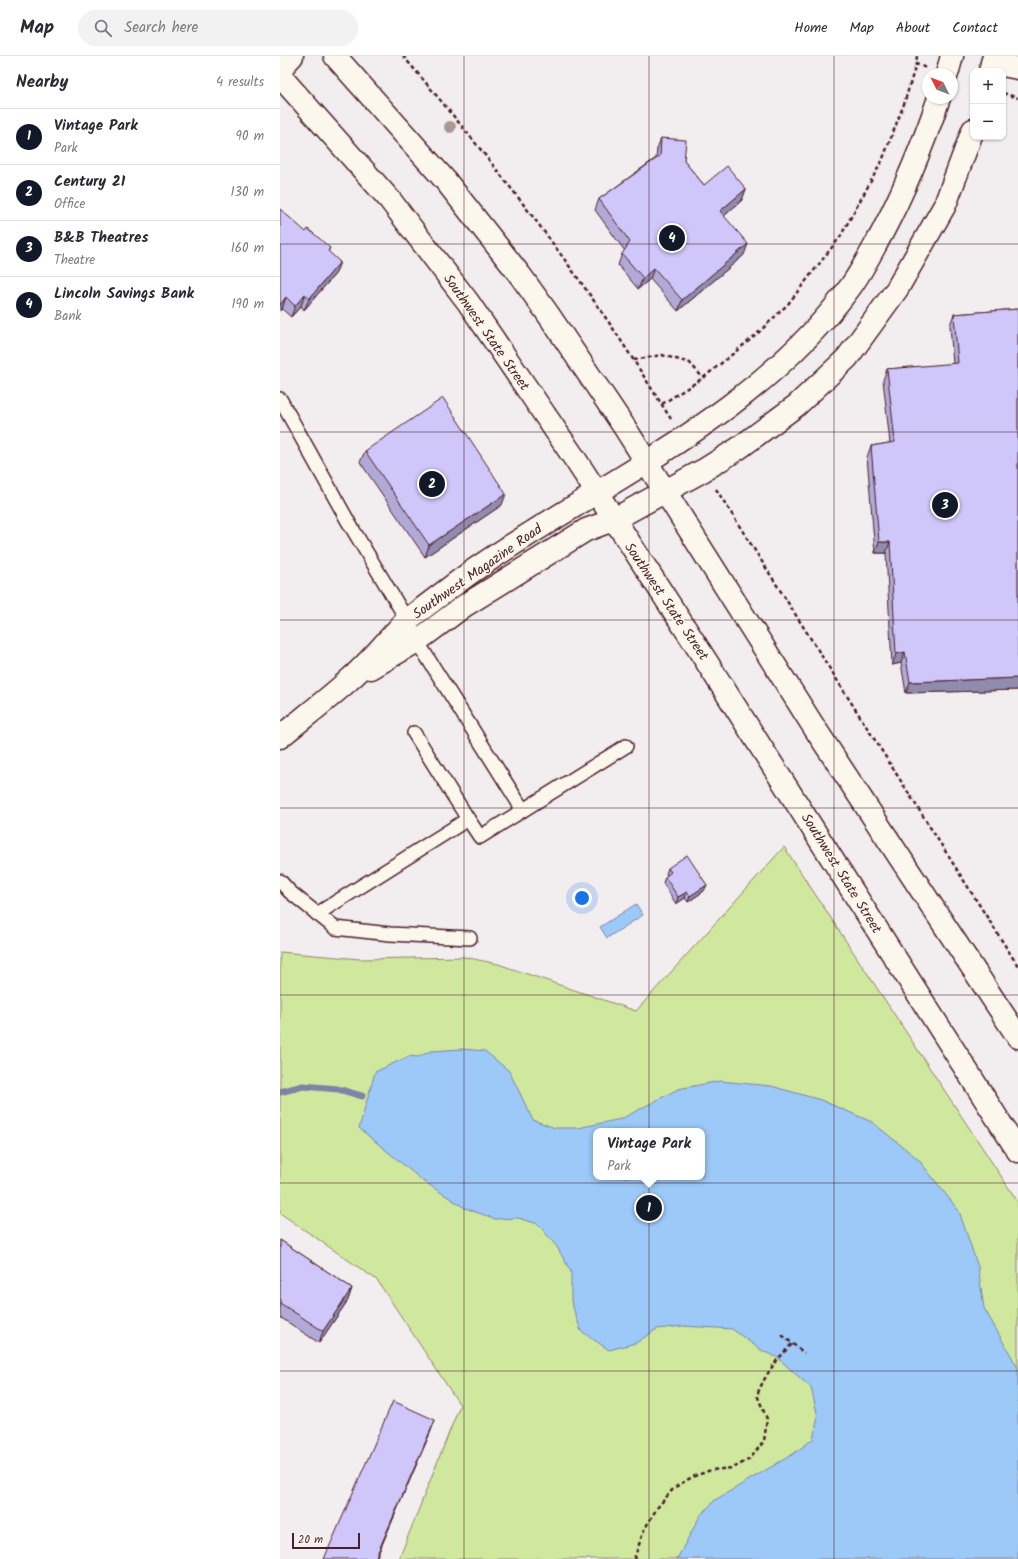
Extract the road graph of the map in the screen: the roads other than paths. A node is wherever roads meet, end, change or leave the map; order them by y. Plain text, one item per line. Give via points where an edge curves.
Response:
1 (292, 56) edge
2 (335, 56) edge
3 (952, 56) edge
4 (992, 63) edge
5 (949, 68) edge
6 (1018, 68) edge
7 (280, 69) edge
8 (280, 76) edge
9 (937, 104) edge
10 (970, 138) edge
11 (280, 399) edge
12 (646, 464) junction
13 (665, 493) junction
14 (597, 494) junction
15 (613, 520) junction
16 (407, 620) junction
17 (417, 641) junction
18 (351, 679) junction
19 (414, 733) dead end
20 (280, 737) edge
21 (626, 746) dead end
22 (523, 810) junction
23 (468, 819) junction
24 (280, 881) edge
25 (317, 914) junction
26 (470, 938) dead end
27 (1018, 1037) edge
28 (1018, 1151) edge

1 - 7 main road
2 - 12 main road via 445,180 520,275 625,428
3 - 5 main road
4 - 6 main road
8 - 14 main road, Southwest State Street via 390,200 468,302
9 - 12 main road via 902,194 872,252 835,307 800,346 742,397
10 - 13 main road via 945,205 897,289 847,358 797,405 739,448
11 - 16 lane
12 - 13 main road
12 - 14 main road, Southwest Magazine Road
13 - 15 main road, Southwest Magazine Road
13 - 27 main road via 812,724
14 - 15 main road, Southwest State Street
14 - 16 main road, Southwest Magazine Road via 479,566
15 - 17 main road, Southwest Magazine Road via 586,530 554,548 464,606
15 - 28 main road, Southwest State Street via 749,727
16 - 17 lane
16 - 18 main road, Southwest Magazine Road
17 - 18 main road, Southwest Magazine Road
17 - 22 lane
18 - 20 main road, Southwest Magazine Road
19 - 23 lane
21 - 22 lane
22 - 23 lane via 480,837
23 - 25 lane
24 - 25 lane
25 - 26 lane via 335,928

